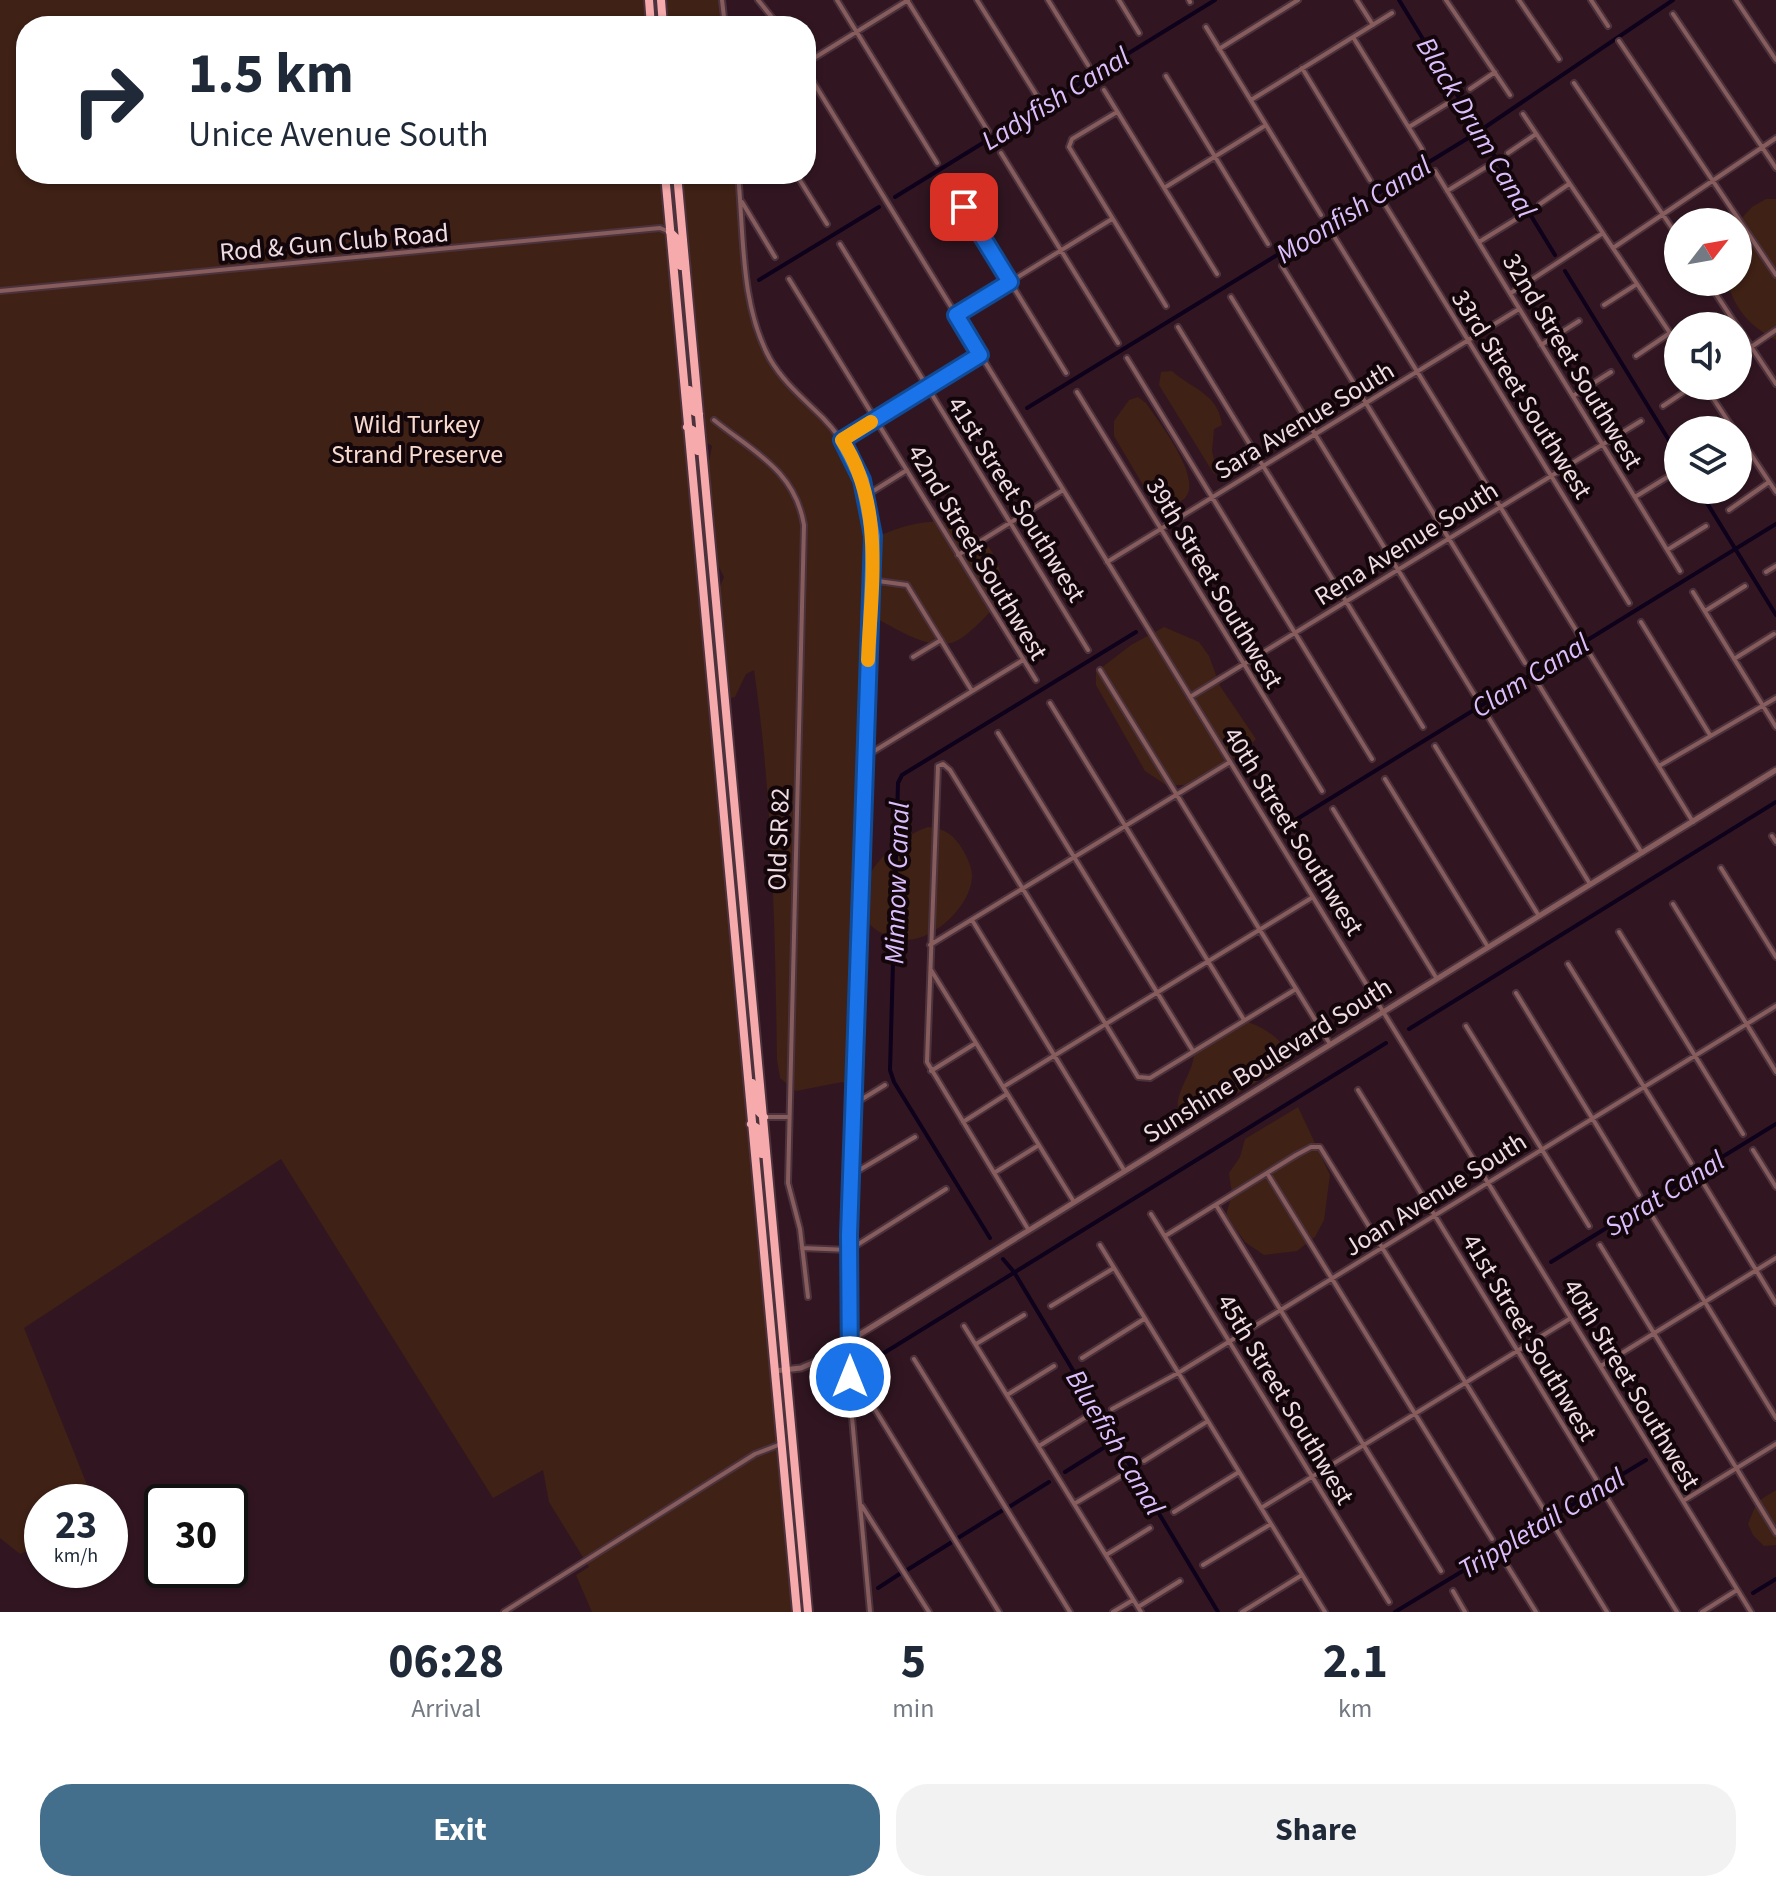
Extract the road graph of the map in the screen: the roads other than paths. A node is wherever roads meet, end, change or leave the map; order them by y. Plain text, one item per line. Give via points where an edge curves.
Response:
1 (758, 0) edge
2 (837, 0) edge
3 (908, 0) edge
4 (977, 0) edge
5 (1048, 0) edge
6 (1119, 0) edge
7 (1298, 0) edge
8 (1357, 0) edge
9 (1446, 0) edge
10 (1519, 0) edge
11 (1591, 0) edge
12 (1736, 0) edge
13 (1392, 13) dead end
14 (1673, 14) dead end
15 (771, 16) edge
16 (1373, 25) junction
17 (1608, 26) dead end
18 (1206, 27) dead end
19 (856, 32) junction
20 (1139, 33) dead end
21 (1353, 37) junction
22 (1619, 41) dead end
23 (1219, 49) junction
24 (816, 57) edge
25 (1559, 59) dead end
26 (1776, 60) edge
27 (1088, 65) dead end
28 (1302, 68) junction
29 (1495, 72) junction
30 (1166, 76) dead end
31 (1574, 83) dead end
32 (816, 86) edge
33 (1470, 89) dead end
34 (1104, 90) dead end
35 (1510, 95) dead end
36 (1037, 96) dead end
37 (1251, 100) junction
38 (1448, 103) dead end
39 (1117, 112) junction
40 (1523, 114) dead end
41 (1266, 125) junction
42 (1408, 127) junction
43 (988, 131) dead end
44 (1536, 134) junction
45 (1776, 138) edge
46 (1762, 148) junction
47 (1422, 149) dead end
48 (1001, 153) dead end
49 (1508, 153) dead end
50 (1215, 157) junction
51 (937, 163) dead end
52 (1486, 167) dead end
53 (1776, 168) edge
54 (1435, 171) dead end
55 (1370, 180) dead end
56 (1713, 181) junction
57 (949, 182) dead end
58 (666, 184) edge
59 (678, 184) edge
60 (739, 184) edge
61 (802, 184) edge
62 (1569, 184) junction
63 (1164, 188) junction
64 (1447, 191) junction
65 (741, 200) junction
66 (1384, 203) dead end
67 (1540, 204) dead end
68 (1321, 215) dead end
69 (1663, 215) junction
70 (1518, 218) dead end
71 (1112, 219) junction
72 (827, 224) dead end
73 (670, 232) junction
74 (1332, 233) dead end
75 (1603, 233) junction
76 (1479, 242) junction
77 (840, 244) dead end
78 (1268, 244) dead end
79 (1613, 248) junction
80 (1061, 251) junction
81 (775, 257) dead end
82 (1282, 266) dead end
83 (1217, 274) dead end
84 (1776, 275) edge
85 (789, 279) dead end
86 (1010, 282) junction
87 (1637, 284) junction
88 (0, 291) edge
89 (1510, 294) junction
90 (1231, 297) dead end
91 (1604, 305) dead end
92 (1166, 306) dead end
93 (1519, 309) junction
94 (956, 315) junction
95 (1579, 321) dead end
96 (1664, 324) edge
97 (691, 325) junction
98 (1178, 327) dead end
99 (1776, 330) edge
100 (1664, 337) edge
101 (680, 339) junction
102 (1468, 340) junction
103 (1118, 343) dead end
104 (1541, 345) junction
105 (1752, 346) edge
106 (1752, 348) edge
107 (980, 355) junction
108 (1636, 356) dead end
109 (1127, 358) dead end
110 (1417, 372) junction
111 (1611, 372) dead end
112 (1066, 373) dead end
113 (1776, 384) edge
114 (927, 388) junction
115 (1077, 392) dead end
116 (1573, 396) junction
117 (1672, 400) edge
118 (1366, 403) junction
119 (1663, 406) dead end
120 (699, 414) junction
121 (876, 419) junction
122 (714, 420) dead end
123 (1641, 421) dead end
124 (687, 427) junction
125 (1315, 435) junction
126 (842, 440) junction
127 (1602, 444) junction
128 (1752, 456) edge
129 (1263, 466) junction
130 (907, 470) junction
131 (1551, 475) junction
132 (1664, 479) edge
133 (1769, 482) junction
134 (1063, 490) junction
135 (1776, 492) edge
136 (867, 495) junction
137 (1212, 497) junction
138 (1635, 497) junction
139 (1500, 507) junction
140 (1729, 510) dead end
141 (708, 511) junction
142 (1010, 523) junction
143 (1706, 526) dead end
144 (1161, 528) junction
145 (1449, 538) junction
146 (1667, 550) junction
147 (958, 555) junction
148 (1107, 562) junction
149 (1776, 566) edge
150 (1398, 570) junction
151 (1680, 571) dead end
152 (1766, 572) dead end
153 (871, 580) junction
154 (1745, 586) dead end
155 (1693, 592) dead end
156 (1346, 601) junction
157 (1629, 603) dead end
158 (1705, 611) junction
159 (1641, 622) dead end
160 (1295, 633) junction
161 (1774, 634) edge
162 (1579, 635) dead end
163 (941, 640) junction
164 (1088, 650) dead end
165 (1590, 654) dead end
166 (913, 657) dead end
167 (1734, 659) junction
168 (1023, 660) junction
169 (1525, 663) dead end
170 (1244, 664) junction
171 (1100, 670) dead end
172 (1036, 680) dead end
173 (1539, 685) dead end
174 (972, 691) junction
175 (1474, 694) dead end
176 (1190, 697) junction
177 (1776, 698) edge
178 (1050, 703) dead end
179 (1763, 706) junction
180 (1487, 715) dead end
181 (1423, 727) dead end
182 (1776, 727) edge
183 (998, 733) dead end
184 (1710, 735) junction
185 (1435, 746) dead end
186 (866, 751) junction
187 (1372, 759) dead end
188 (1230, 762) junction
189 (1659, 766) junction
190 (1776, 770) edge
191 (1385, 779) dead end
192 (1322, 791) dead end
193 (1176, 795) junction
194 (1333, 809) dead end
195 (1693, 822) junction
196 (1125, 826) junction
197 (1772, 836) dead end
198 (1776, 842) edge
199 (1642, 853) junction
200 (1074, 858) junction
201 (1721, 868) dead end
202 (1591, 885) junction
203 (1023, 889) junction
204 (1313, 897) junction
205 (1673, 904) dead end
206 (1539, 916) junction
207 (972, 920) junction
208 (1259, 930) junction
209 (1619, 932) dead end
210 (930, 945) junction
211 (1488, 947) junction
212 (1776, 957) edge
213 (1208, 961) junction
214 (1568, 964) dead end
215 (930, 967) junction
216 (1437, 979) junction
217 (1296, 989) junction
218 (1157, 993) junction
219 (1516, 993) dead end
220 (1776, 1006) edge
221 (1383, 1012) junction
222 (742, 1016) junction
223 (1244, 1020) junction
224 (1106, 1024) junction
225 (1747, 1024) junction
226 (1466, 1026) dead end
227 (976, 1043) junction
228 (1330, 1044) junction
229 (1193, 1051) junction
230 (1054, 1055) junction
231 (1695, 1056) junction
232 (931, 1071) junction
233 (1776, 1072) edge
234 (885, 1085) dead end
235 (1003, 1087) junction
236 (1644, 1087) junction
237 (1358, 1090) dead end
238 (1007, 1094) junction
239 (854, 1104) junction
240 (764, 1117) junction
241 (789, 1117) junction
242 (1593, 1119) junction
243 (963, 1122) junction
244 (751, 1124) junction
245 (1743, 1134) dead end
246 (915, 1137) dead end
247 (1039, 1145) junction
248 (1542, 1150) junction
249 (1753, 1150) dead end
250 (1691, 1163) dead end
251 (1124, 1170) junction
252 (994, 1173) junction
253 (1267, 1173) junction
254 (851, 1175) junction
255 (1702, 1181) dead end
256 (1488, 1183) junction
257 (1776, 1187) edge
258 (946, 1189) dead end
259 (1639, 1195) dead end
260 (1074, 1202) junction
261 (1216, 1205) junction
262 (772, 1209) junction
263 (1151, 1214) dead end
264 (1651, 1214) dead end
265 (1435, 1216) junction
266 (1589, 1226) dead end
267 (1028, 1229) junction
268 (1165, 1236) junction
269 (1100, 1245) dead end
270 (1600, 1245) dead end
271 (1384, 1247) junction
272 (802, 1248) junction
273 (849, 1250) junction
274 (1776, 1258) edge
275 (1114, 1268) junction
276 (1756, 1270) junction
277 (1332, 1279) junction
278 (808, 1297) dead end
279 (1705, 1302) junction
280 (1776, 1303) edge
281 (1051, 1306) dead end
282 (1281, 1310) junction
283 (1024, 1315) dead end
284 (1145, 1318) junction
285 (1571, 1318) junction
286 (964, 1326) dead end
287 (1654, 1333) junction
288 (849, 1341) junction
289 (1230, 1341) junction
290 (976, 1344) junction
291 (1517, 1351) junction
292 (1082, 1358) dead end
293 (914, 1359) dead end
294 (1054, 1366) dead end
295 (1600, 1366) junction
296 (787, 1370) junction
297 (774, 1371) junction
298 (1178, 1373) junction
299 (850, 1377) junction
300 (1466, 1382) junction
301 (1007, 1395) junction
302 (1112, 1409) dead end
303 (1415, 1414) junction
304 (1086, 1417) dead end
305 (1776, 1418) edge
306 (1208, 1421) junction
307 (781, 1444) junction
308 (1776, 1444) edge
309 (1364, 1445) junction
310 (1039, 1446) junction
311 (1144, 1461) dead end
312 (1737, 1468) junction
313 (1239, 1472) junction
314 (1121, 1476) dead end
315 (1312, 1477) junction
316 (1596, 1479) dead end
317 (1607, 1498) dead end
318 (1683, 1501) junction
319 (860, 1504) junction
320 (1074, 1504) junction
321 (1261, 1508) junction
322 (1543, 1508) dead end
323 (1174, 1512) dead end
324 (1271, 1524) junction
325 (1150, 1528) dead end
326 (1556, 1529) dead end
327 (1776, 1533) edge
328 (1492, 1539) dead end
329 (1106, 1555) junction
330 (1505, 1562) dead end
331 (1203, 1565) dead end
332 (1441, 1571) dead end
333 (1302, 1575) junction
334 (1180, 1581) dead end
335 (1737, 1590) junction
336 (1453, 1591) dead end
337 (1133, 1600) junction
338 (1389, 1602) dead end
339 (1139, 1609) edge
340 (1252, 1609) edge
341 (504, 1612) edge
342 (797, 1612) edge
343 (808, 1612) edge
344 (870, 1612) edge
345 (929, 1612) edge
346 (999, 1612) edge
347 (1070, 1612) edge
348 (1113, 1612) edge
349 (1242, 1612) edge
350 (1325, 1612) edge
351 (1465, 1612) edge
352 (1536, 1612) edge
353 (1607, 1612) edge
354 (1677, 1612) edge
355 (1702, 1612) edge
356 (1751, 1612) edge

1 - 15 street
2 - 19 street
3 - 19 street
3 - 43 street
4 - 36 street
5 - 27 street
6 - 20 street
7 - 23 street
8 - 16 street
9 - 29 street
10 - 25 street
11 - 17 street
12 - 26 street
13 - 16 street
14 - 46 street
16 - 21 street
18 - 23 street
19 - 24 street
19 - 51 street
21 - 28 street
21 - 42 street
22 - 56 street
23 - 37 street
28 - 37 street
28 - 55 street
29 - 33 street
29 - 35 street
30 - 50 street
31 - 69 street
32 - 94 street, 40th Street Southwest
34 - 39 street
37 - 41 street
38 - 42 street
39 - 63 street
39 - 71 street via 1072,139 1070,151
40 - 44 street
41 - 50 street
41 - 68 street
42 - 47 street
44 - 49 street
44 - 62 street
45 - 46 street
46 - 53 street
46 - 56 street
48 - 80 street
50 - 63 street
50 - 78 street
52 - 64 street
54 - 64 street, 32nd Street Southwest
56 - 69 street
56 - 84 street
57 - 86 street
58 - 73 highway
59 - 97 highway
60 - 65 street
61 - 72 street
62 - 67 street
62 - 75 street
63 - 83 street
64 - 76 street, 32nd Street Southwest
65 - 81 street
65 - 126 street via 751,306 761,339 784,380
66 - 102 street, 33rd Street Southwest
69 - 79 street
70 - 76 street
71 - 80 street
71 - 92 street
73 - 88 street, Rod & Gun Club Road via 660,228
73 - 97 highway via 677,239 684,308
73 - 101 highway
74 - 110 street
75 - 79 street
75 - 89 street
76 - 89 street, 32nd Street Southwest
77 - 114 street, 41st Street Southwest
79 - 87 street
80 - 86 street
80 - 103 street
82 - 118 street
85 - 121 street, 42nd Street Southwest
86 - 94 street
86 - 112 street
87 - 91 street
87 - 96 street
89 - 93 street, 32nd Street Southwest
90 - 125 street
93 - 102 street, Sara Avenue South
93 - 104 street, 32nd Street Southwest
94 - 107 street, 40th Street Southwest
95 - 104 street
97 - 120 highway
98 - 129 street
99 - 105 street
100 - 108 street
101 - 120 highway via 686,348 692,406
101 - 124 highway
102 - 110 street, Sara Avenue South
102 - 131 street, 33rd Street Southwest
104 - 116 street, 32nd Street Southwest
106 - 113 street
107 - 114 street
107 - 134 street, 40th Street Southwest
109 - 137 street
110 - 118 street, Sara Avenue South
110 - 139 street
111 - 116 street
114 - 121 street
114 - 142 street, 41st Street Southwest
115 - 144 street, 39th Street Southwest
116 - 127 street, 32nd Street Southwest
117 - 119 street
118 - 125 street, Sara Avenue South
118 - 145 street
120 - 141 highway
121 - 126 street
121 - 130 street, 42nd Street Southwest
122 - 241 street, Old SR 82 via 780,470 804,525
123 - 127 street, Rena Avenue South
124 - 141 highway via 695,436
124 - 222 highway
125 - 129 street, Sara Avenue South
125 - 150 street
126 - 136 street
127 - 131 street, Rena Avenue South
127 - 138 street, 32nd Street Southwest
128 - 133 street
129 - 137 street, Sara Avenue South
129 - 156 street
130 - 136 street
130 - 147 street, 42nd Street Southwest
131 - 139 street, Rena Avenue South
131 - 157 street, 33rd Street Southwest
132 - 138 street
133 - 135 street
133 - 140 street
134 - 142 street
134 - 148 street, 40th Street Southwest
136 - 153 street
137 - 144 street, Sara Avenue South
137 - 160 street
138 - 146 street, 32nd Street Southwest
139 - 145 street, Rena Avenue South
139 - 162 street
141 - 240 highway
142 - 147 street
142 - 164 street, 41st Street Southwest
143 - 146 street
144 - 148 street, Sara Avenue South
144 - 170 street, 39th Street Southwest
145 - 150 street, Rena Avenue South
145 - 169 street
146 - 151 street, 32nd Street Southwest
147 - 168 street, 42nd Street Southwest
148 - 176 street, 40th Street Southwest
149 - 152 street
150 - 156 street, Rena Avenue South
150 - 175 street
153 - 163 street via 907,585
153 - 186 street
154 - 158 street
155 - 158 street
156 - 160 street, Rena Avenue South
156 - 181 street
158 - 167 street
159 - 184 street
160 - 170 street, Rena Avenue South
160 - 187 street
161 - 167 street
163 - 166 street
163 - 174 street
165 - 189 street
167 - 179 street
168 - 172 street, 42nd Street Southwest
168 - 174 street
170 - 176 street, Rena Avenue South
170 - 192 street, 39th Street Southwest
171 - 193 street
173 - 199 street
174 - 186 street via 871,753
176 - 188 street, 40th Street Southwest
177 - 179 street
178 - 196 street
179 - 182 street
179 - 184 street
180 - 202 street
183 - 200 street
184 - 189 street
185 - 206 street
186 - 239 street
188 - 193 street
188 - 204 street, 40th Street Southwest
189 - 195 street
190 - 195 street, Sunshine Boulevard South
191 - 211 street
193 - 196 street
193 - 208 street
194 - 216 street
195 - 199 street, Sunshine Boulevard South
196 - 200 street
196 - 213 street
197 - 198 street
199 - 202 street, Sunshine Boulevard South
200 - 203 street
200 - 218 street
201 - 212 street
202 - 206 street, Sunshine Boulevard South
203 - 207 street
203 - 210 street via 943,764 936,770
203 - 224 street
204 - 208 street
204 - 221 street, 40th Street Southwest
205 - 225 street
206 - 211 street, Sunshine Boulevard South
207 - 210 street
207 - 230 street
208 - 213 street
208 - 217 street
209 - 231 street
210 - 215 street
211 - 216 street, Sunshine Boulevard South
213 - 218 street
213 - 223 street
214 - 236 street
215 - 227 street
215 - 232 street
216 - 221 street, Sunshine Boulevard South
217 - 223 street
217 - 228 street
218 - 224 street
218 - 229 street
219 - 242 street
220 - 225 street, Joan Avenue South
221 - 228 street, Sunshine Boulevard South
221 - 256 street, 40th Street Southwest
222 - 240 highway via 756,1109
222 - 244 highway
223 - 229 street
224 - 229 street via 1142,1079
224 - 230 street
225 - 231 street, Joan Avenue South
225 - 233 street
226 - 248 street
227 - 232 street
227 - 235 street
228 - 251 street, Sunshine Boulevard South
230 - 235 street
230 - 251 street
231 - 236 street, Joan Avenue South
231 - 245 street
232 - 243 street
234 - 239 street
235 - 238 street
236 - 242 street, Joan Avenue South
236 - 250 street
237 - 265 street, 41st Street Southwest
238 - 243 street
238 - 247 street
239 - 254 street
240 - 241 street
240 - 262 highway
241 - 272 street, Old SR 82 via 789,1196
242 - 248 street, Joan Avenue South
242 - 259 street
243 - 252 street
244 - 262 highway via 757,1128
244 - 297 highway
246 - 254 street
247 - 252 street
247 - 260 street
248 - 256 street, Joan Avenue South
248 - 266 street
249 - 257 street
251 - 260 street, Sunshine Boulevard South
252 - 267 street
253 - 261 street
253 - 271 street via 1320,1147
253 - 277 street
254 - 273 street
255 - 276 street
256 - 265 street, Joan Avenue South
256 - 285 street, 40th Street Southwest
258 - 273 street
260 - 267 street, Sunshine Boulevard South
261 - 268 street
261 - 282 street
262 - 296 highway
263 - 268 street, 45th Street Southwest
264 - 279 street
265 - 271 street, Joan Avenue South
265 - 291 street, 41st Street Southwest
267 - 288 street, Sunshine Boulevard South
268 - 289 street, 45th Street Southwest
269 - 275 street
270 - 287 street
271 - 277 street, Joan Avenue South
271 - 300 street
272 - 273 street
272 - 278 street, Old SR 82
273 - 288 street
274 - 276 street
275 - 281 street
275 - 284 street
276 - 279 street
276 - 280 street
277 - 282 street, Joan Avenue South
277 - 303 street
279 - 287 street
279 - 305 street
282 - 289 street, Joan Avenue South
282 - 309 street
283 - 290 street
284 - 292 street
284 - 298 street
285 - 291 street
285 - 295 street, 40th Street Southwest
286 - 290 street
287 - 295 street
287 - 312 street
288 - 296 street, Sunshine Boulevard South via 810,1365
288 - 299 street
289 - 298 street, Joan Avenue South
289 - 315 street, 45th Street Southwest
290 - 301 street
291 - 300 street
291 - 316 street, 41st Street Southwest
293 - 347 street
294 - 301 street
295 - 318 street, 40th Street Southwest
296 - 297 street, Sunshine Boulevard South
296 - 343 highway
297 - 307 highway
298 - 302 street, Joan Avenue South
298 - 306 street
299 - 319 street
299 - 346 street via 865,1393
300 - 303 street
300 - 322 street
301 - 310 street
303 - 309 street
303 - 328 street
304 - 310 street
306 - 311 street
306 - 313 street
307 - 341 street via 755,1454
307 - 342 highway
308 - 312 street
309 - 315 street
309 - 332 street
310 - 320 street
312 - 318 street
312 - 327 street
313 - 321 street
313 - 323 street
314 - 320 street
315 - 321 street
315 - 338 street, 45th Street Southwest
317 - 354 street
318 - 335 street, 40th Street Southwest
319 - 344 street
319 - 345 street
320 - 329 street
321 - 324 street
324 - 331 street
324 - 333 street
325 - 329 street
326 - 353 street
329 - 337 street
330 - 352 street
333 - 340 street
333 - 350 street
334 - 339 street
335 - 355 street
335 - 356 street, 40th Street Southwest
336 - 351 street
337 - 339 street
337 - 348 street
340 - 349 street

